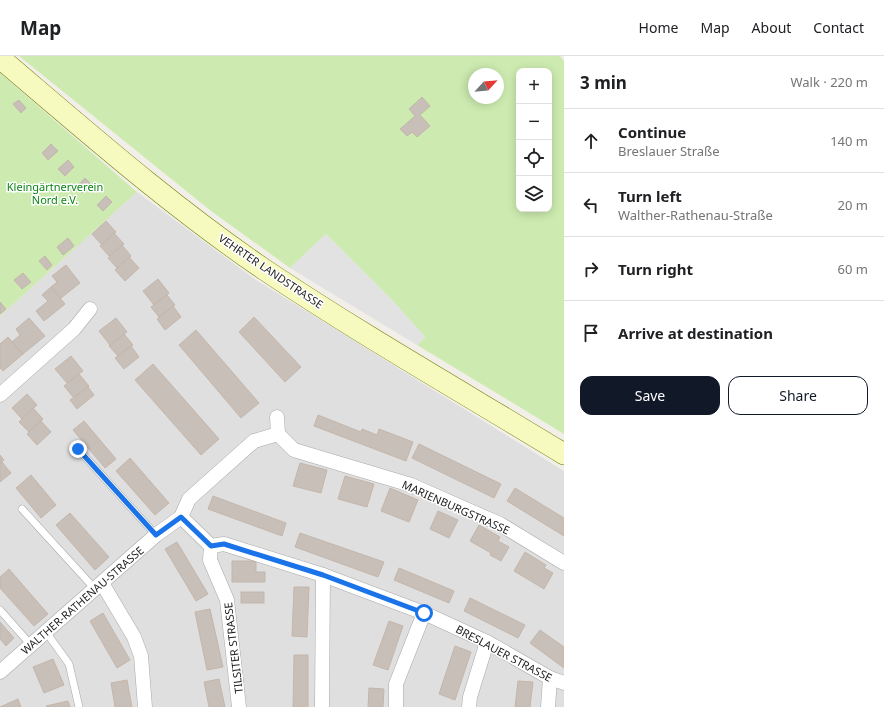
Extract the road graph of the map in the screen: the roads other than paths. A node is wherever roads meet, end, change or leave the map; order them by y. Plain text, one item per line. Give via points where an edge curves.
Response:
1 (0, 58) edge
2 (90, 309) dead end
3 (0, 395) edge
4 (277, 417) dead end
5 (278, 434) junction
6 (78, 449) dead end
7 (564, 454) edge
8 (22, 509) dead end
9 (181, 517) junction
10 (156, 535) junction
11 (211, 546) junction
12 (564, 563) edge
13 (323, 575) junction
14 (99, 586) junction
15 (0, 610) edge
16 (424, 613) junction
17 (46, 632) junction
18 (487, 642) junction
19 (31, 645) junction
20 (0, 672) edge
21 (550, 678) junction
22 (564, 683) edge
23 (79, 707) edge
24 (145, 707) edge
25 (239, 707) edge
26 (322, 707) edge
27 (396, 707) edge
28 (470, 707) edge
29 (548, 707) edge

1 - 7 main road, VEHRTER LANDSTRASSE via 205,227 266,270
2 - 3 street via 74,328
4 - 5 street
5 - 9 street, WALTHER-RATHENAU-STRASSE via 254,441 189,499
5 - 12 street, MARIENBURGSTRASSE via 294,450 411,484 500,524
6 - 10 lane
8 - 14 lane
9 - 10 street, WALTHER-RATHENAU-STRASSE
9 - 11 street
10 - 14 street, WALTHER-RATHENAU-STRASSE
11 - 13 street, BRESLAUER STRASSE via 224,544
11 - 25 street, TILSITER STRASSE via 210,560 227,600
13 - 16 street, BRESLAUER STRASSE
13 - 26 street
14 - 17 street, WALTHER-RATHENAU-STRASSE
14 - 24 street via 134,637 141,656
15 - 19 lane
16 - 18 street, BRESLAUER STRASSE
16 - 27 street via 396,684
17 - 19 street, WALTHER-RATHENAU-STRASSE
17 - 23 lane via 70,668
18 - 21 street, BRESLAUER STRASSE
18 - 28 street via 470,697
19 - 20 street, WALTHER-RATHENAU-STRASSE
21 - 22 street, BRESLAUER STRASSE
21 - 29 street

